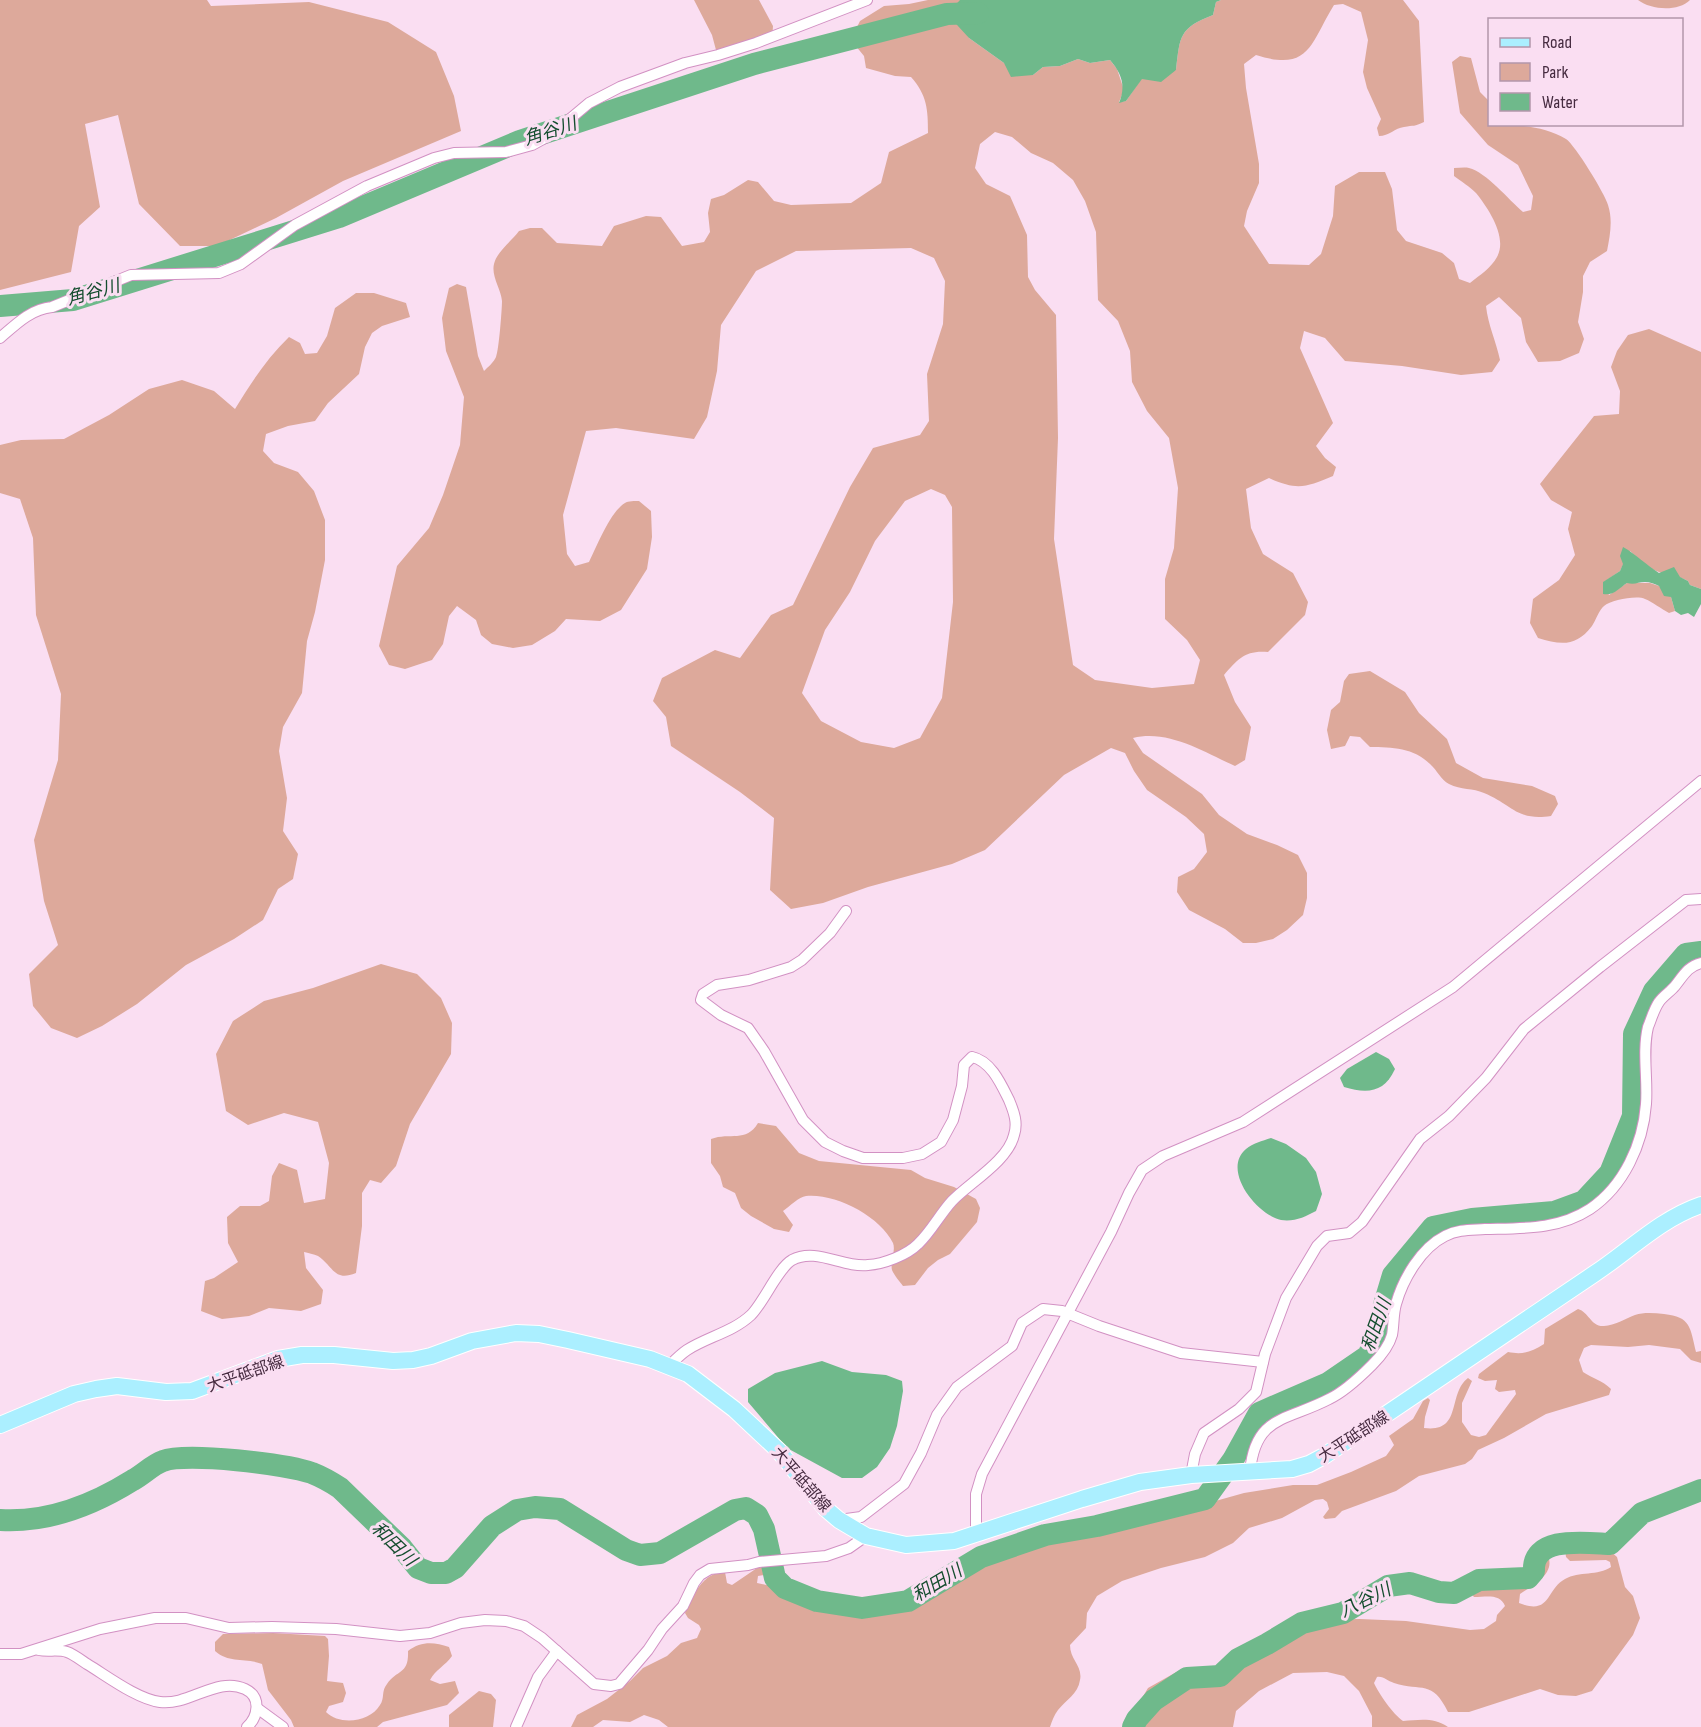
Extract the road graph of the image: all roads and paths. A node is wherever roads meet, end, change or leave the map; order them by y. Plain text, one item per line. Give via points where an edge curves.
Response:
1 (867, 0) edge
2 (0, 338) edge
3 (1701, 781) edge
4 (1701, 899) edge
5 (846, 911) dead end
6 (1701, 963) edge
7 (1701, 1205) edge
8 (1068, 1314) junction
9 (1263, 1362) junction
10 (670, 1365) junction
11 (0, 1425) edge
12 (1250, 1472) junction
13 (1191, 1475) junction
14 (839, 1520) junction
15 (976, 1535) junction
16 (866, 1536) junction
17 (39, 1650) junction
18 (557, 1651) junction
19 (0, 1654) edge
20 (257, 1708) junction
21 (247, 1727) edge
22 (283, 1727) edge
23 (516, 1727) edge

1 - 2 street via 756,43 620,87 589,103 552,134 532,145 506,152 454,153 367,186 295,225 241,264 219,273 131,275 29,314
3 - 8 street via 1453,987 1244,1122 1164,1156 1142,1170
4 - 9 street via 1686,900 1524,1029 1486,1078 1420,1139 1362,1222 1349,1233 1327,1236 1317,1246 1286,1298
5 - 10 street via 830,933 791,967 749,981 717,985 703,994 701,1000 748,1028 803,1120 825,1142 843,1151 863,1158 903,1158 922,1154 941,1142 953,1120 964,1065 972,1057 980,1059 998,1078 1016,1115 1014,1136 986,1173 953,1200 918,1245 868,1266 822,1257 791,1261 750,1316 686,1351
6 - 12 street via 1684,972 1652,1016 1646,1041 1644,1119 1632,1162 1612,1189 1576,1218 1562,1222 1543,1227 1460,1230 1445,1236 1418,1260 1408,1277 1395,1307 1391,1338 1374,1363 1331,1399 1264,1429 1251,1455
7 - 12 main road, 大平砥部線 via 1663,1224 1324,1456 1292,1469
8 - 9 street via 1181,1353
8 - 14 street via 1044,1309 1022,1323 1012,1346 957,1387 936,1415 904,1484 861,1516
8 - 15 street via 982,1474 976,1494
9 - 13 street via 1256,1392 1204,1433
10 - 11 main road, 大平砥部線 via 568,1340 516,1333 472,1341 413,1360 334,1355 278,1359 192,1391 117,1386 96,1389 74,1394
10 - 14 main road, 大平砥部線 via 734,1409 779,1451
12 - 13 main road, 大平砥部線
13 - 15 main road, 大平砥部線 via 1115,1488
14 - 16 main road, 大平砥部線
15 - 16 main road, 大平砥部線 via 906,1545
16 - 18 street via 849,1548 826,1556 710,1569 700,1575 683,1606 619,1684 594,1684
17 - 18 street via 100,1629 170,1617 229,1628 336,1629 400,1636 430,1633 461,1623 506,1620 524,1626
17 - 19 street
17 - 20 street via 66,1651 159,1702 178,1702 212,1689 235,1687 246,1689
18 - 23 street via 538,1677
20 - 21 street
20 - 22 street

